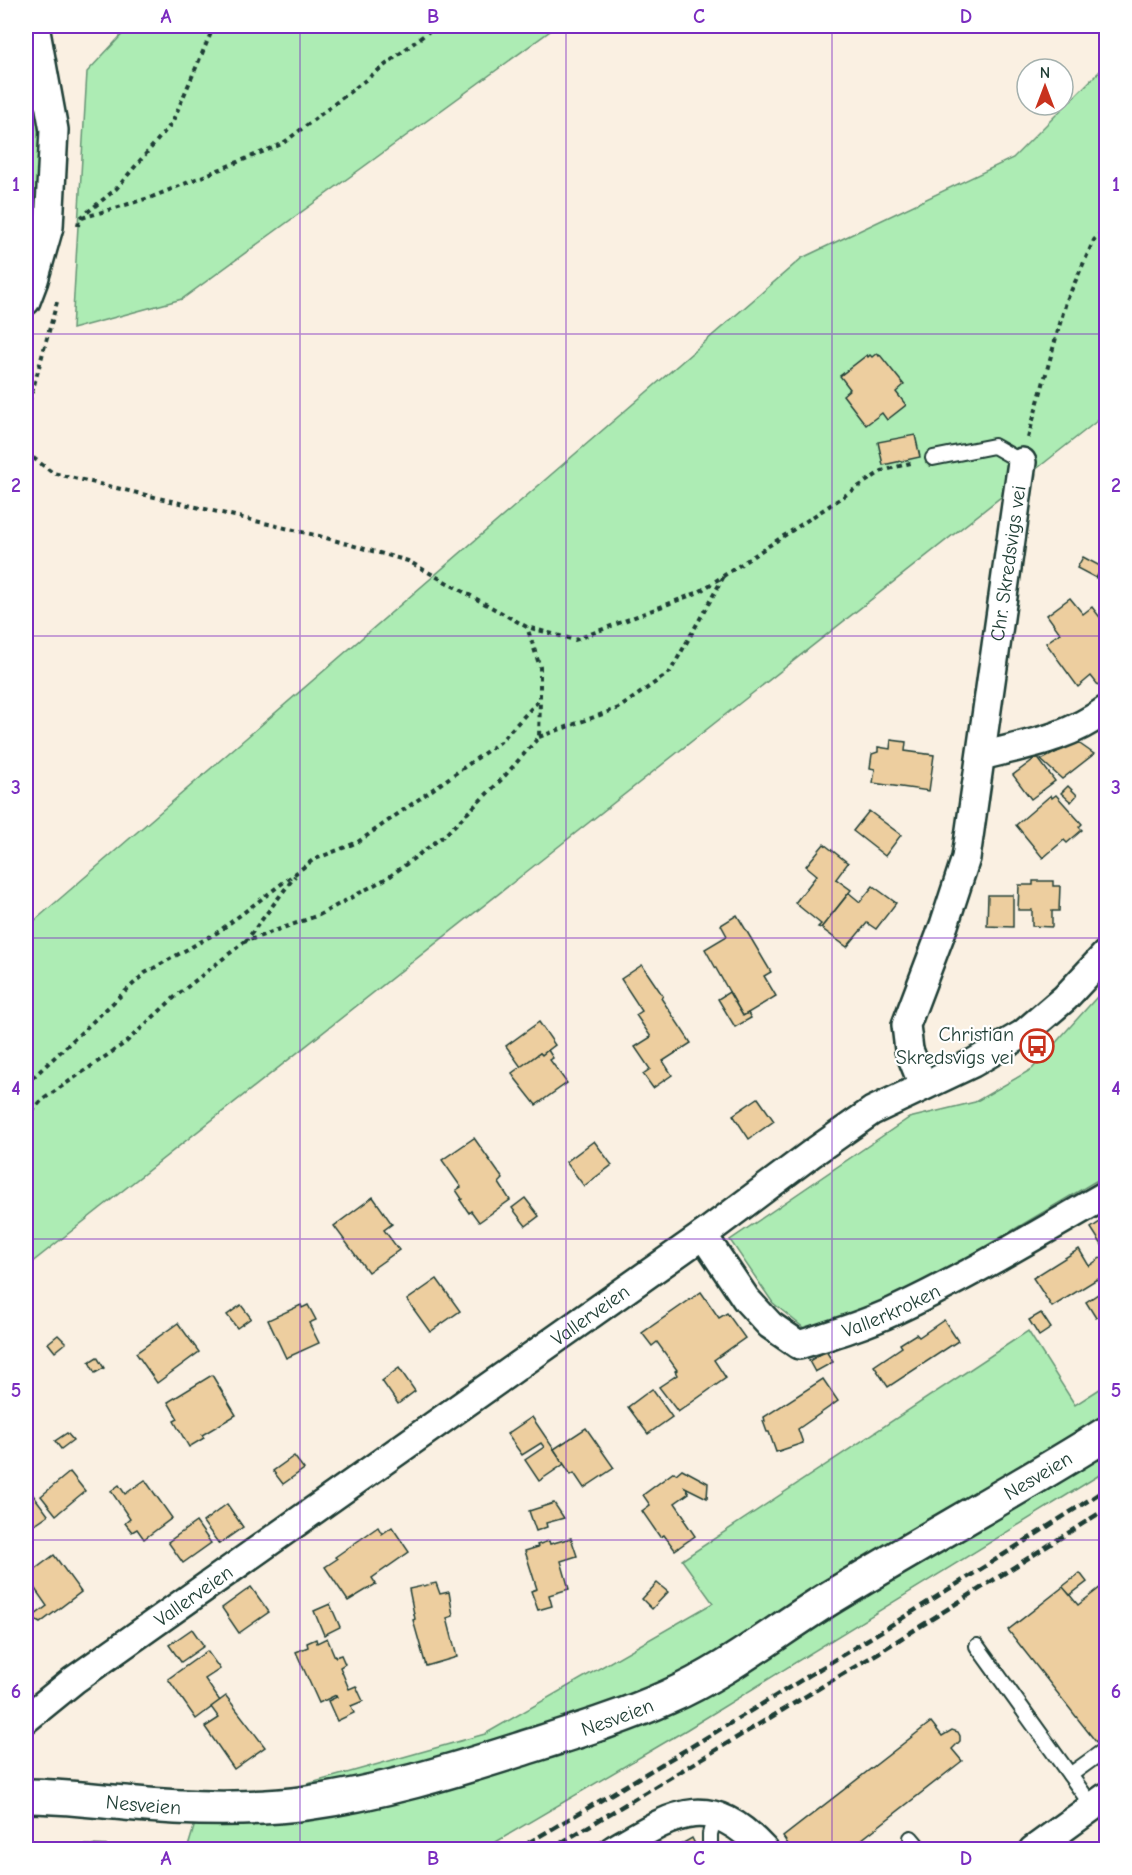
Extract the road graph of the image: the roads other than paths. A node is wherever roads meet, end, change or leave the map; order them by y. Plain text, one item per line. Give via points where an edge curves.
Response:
1 (35, 26) edge
2 (26, 301) edge
3 (933, 458) road end
4 (1022, 462) joint
5 (1107, 710) edge
6 (981, 756) junction
7 (1107, 954) edge
8 (923, 1085) junction
9 (1107, 1195) edge
10 (703, 1236) junction
11 (1107, 1434) edge
12 (978, 1646) dead end
13 (74, 1680) junction
14 (26, 1702) edge
15 (26, 1719) edge
16 (1107, 1749) edge
17 (1070, 1775) junction
18 (26, 1778) edge
19 (26, 1796) edge
20 (66, 1796) junction
21 (1100, 1802) edge
22 (715, 1815) junction
23 (911, 1838) dead end
24 (613, 1850) edge
25 (713, 1850) edge
26 (764, 1850) edge
27 (921, 1850) edge
28 (1033, 1850) edge

1 - 2 street via 54,130 49,227
3 - 4 lane, Chr. Skredsvigs vei via 994,446
4 - 6 street, Chr. Skredsvigs vei
5 - 6 street via 1056,738
6 - 8 street, Chr. Skredsvigs vei via 966,858 906,1025 909,1050
7 - 8 street, Vallerveien via 1023,1034 973,1063
8 - 10 street, Vallerveien via 872,1111
9 - 10 street, Vallerkroken via 892,1312 799,1345 770,1325 746,1299
10 - 13 street, Vallerveien
11 - 20 street, Nesveien via 828,1600 710,1676 669,1697 595,1725 379,1791 306,1803 190,1808
12 - 17 lane
13 - 14 street, Vallerveien
13 - 15 street, Vallerveien
16 - 17 lane
17 - 21 lane
18 - 20 street, Nesveien
19 - 20 street, Nesveien
21 - 28 street
22 - 24 street via 683,1814 658,1823
22 - 25 lane via 710,1834
22 - 26 street via 736,1824
23 - 27 lane

